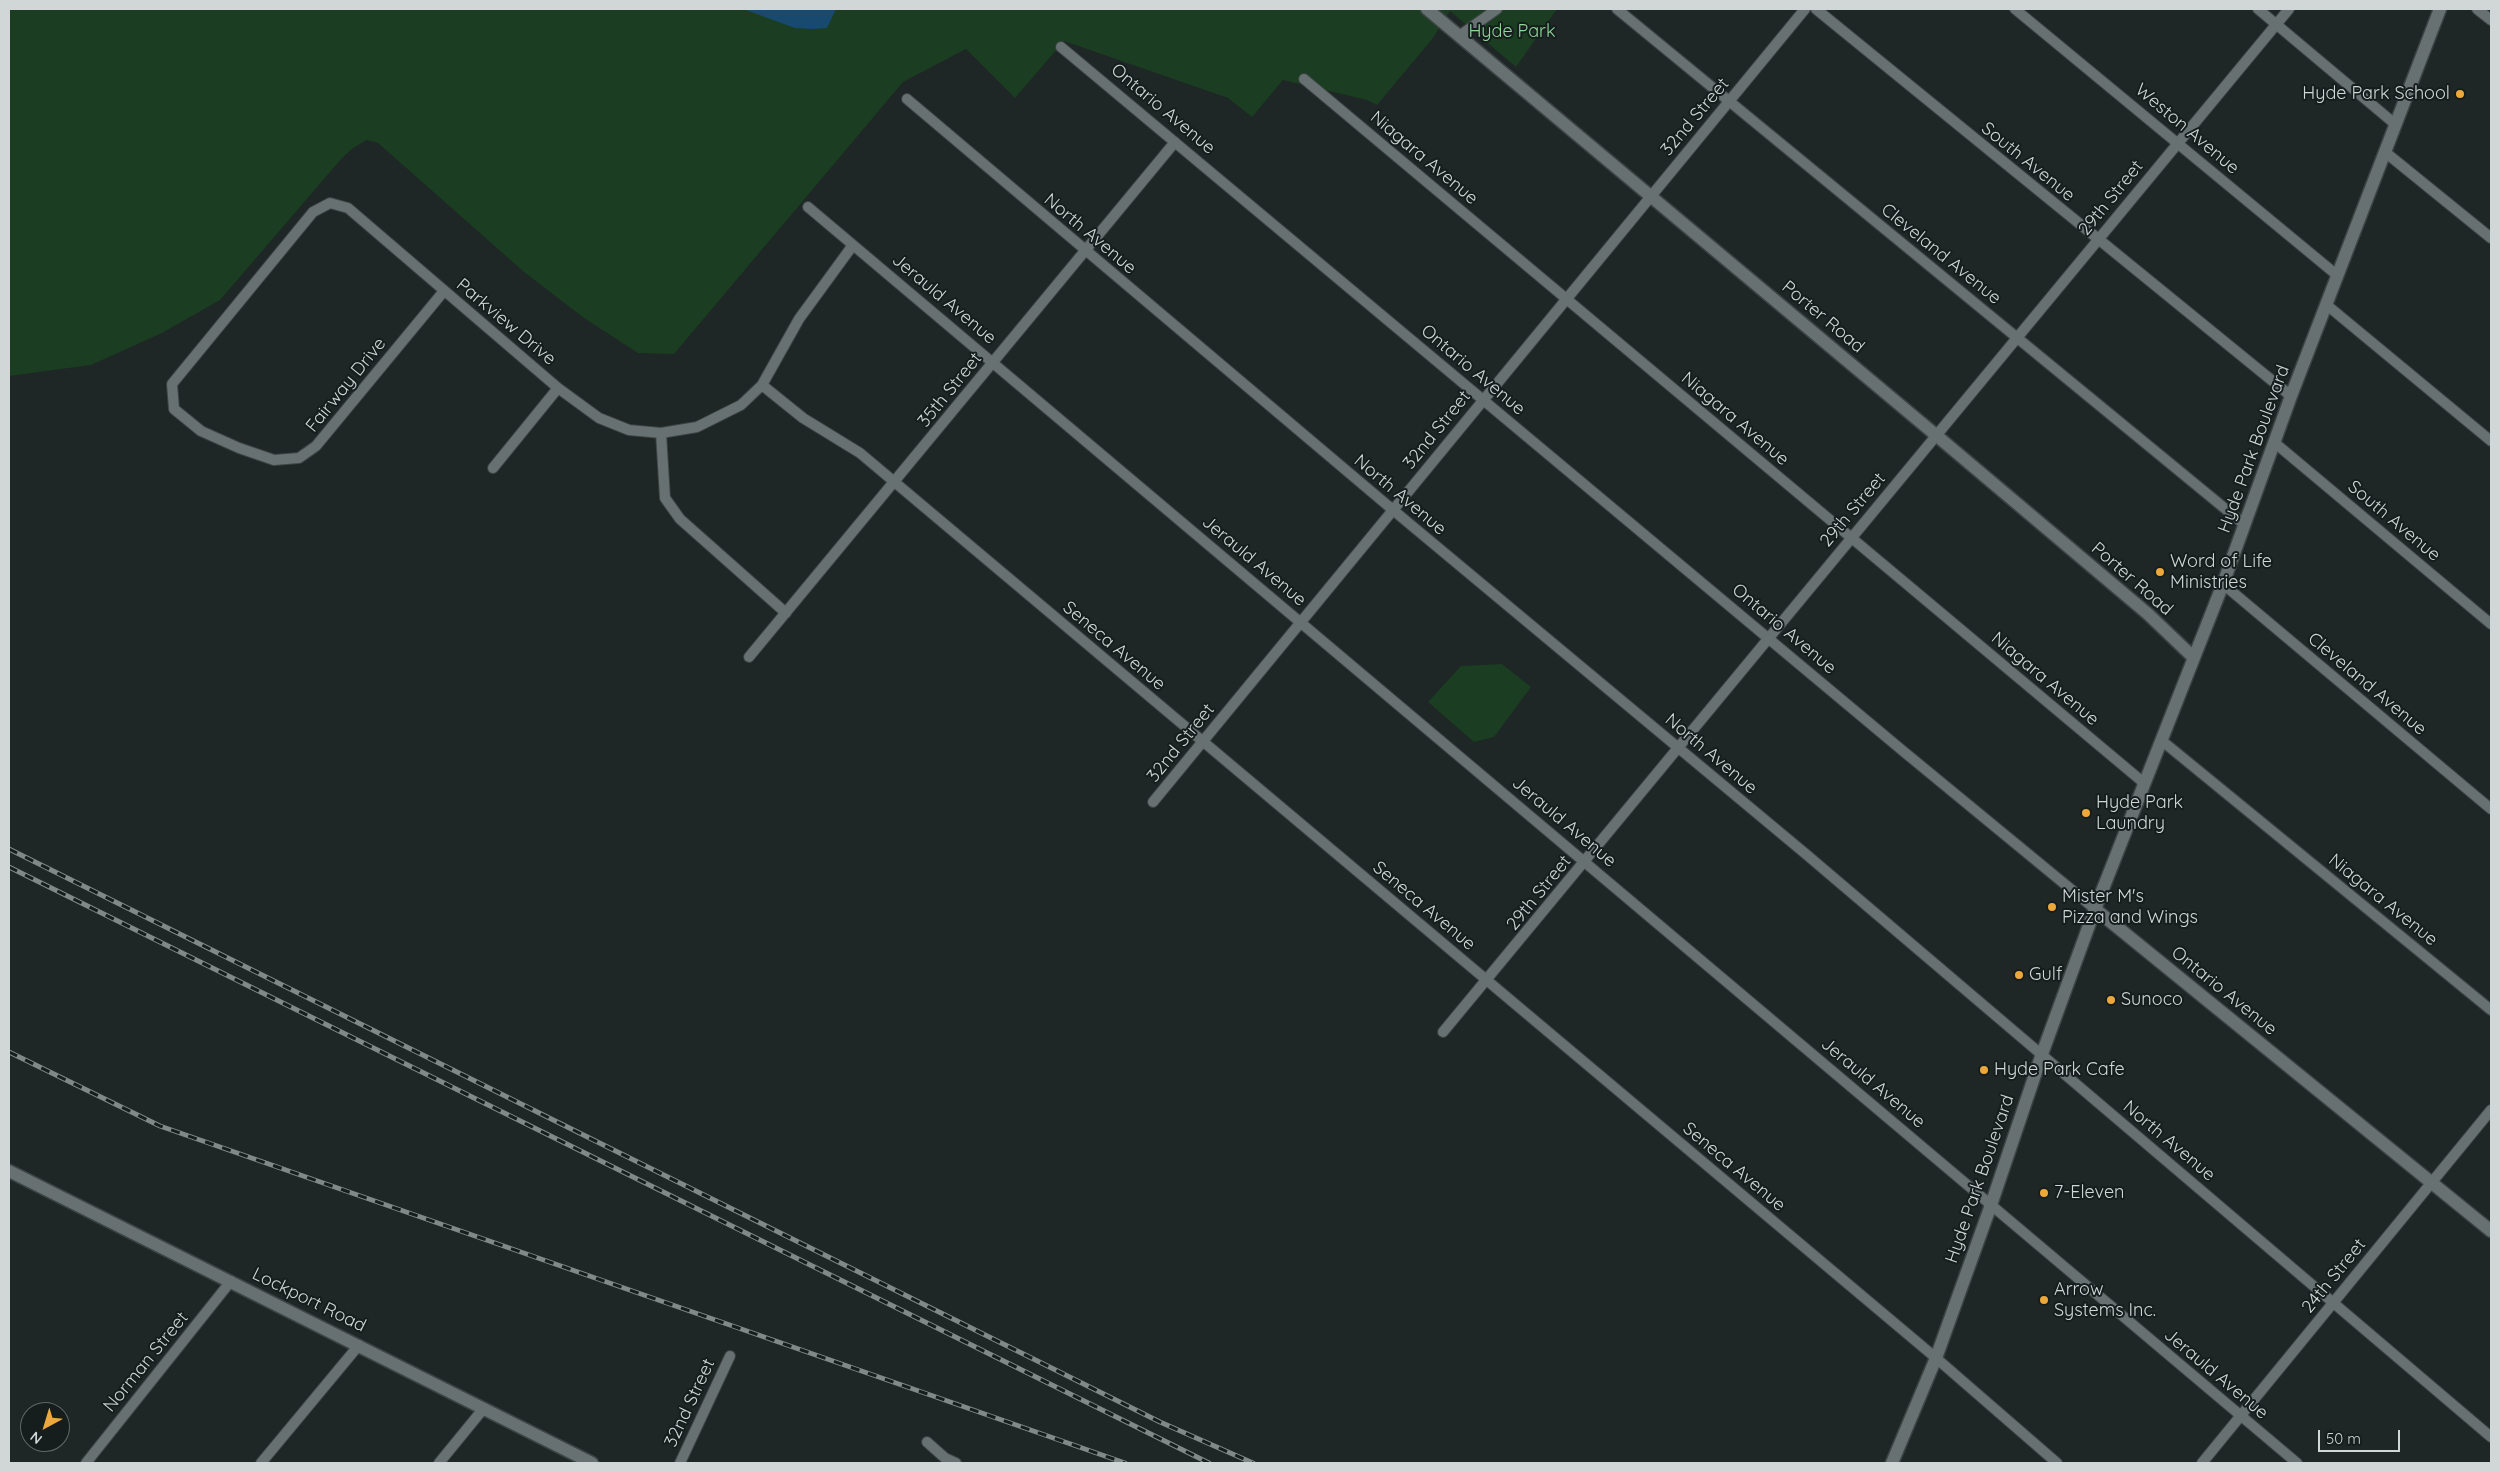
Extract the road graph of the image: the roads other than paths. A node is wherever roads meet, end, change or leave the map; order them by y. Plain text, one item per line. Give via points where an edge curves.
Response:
1 (1427, 9) edge
2 (1496, 9) edge
3 (1617, 9) edge
4 (1805, 9) edge
5 (1816, 9) edge
6 (2015, 9) edge
7 (2258, 9) edge
8 (2289, 9) edge
9 (2440, 9) edge
10 (2477, 9) edge
11 (2491, 20) edge
12 (2276, 24) junction
13 (1459, 36) junction
14 (1061, 47) dead end
15 (1304, 79) dead end
16 (907, 99) dead end
17 (1730, 101) junction
18 (2395, 124) junction
19 (1175, 142) junction
20 (2178, 143) junction
21 (2385, 152) junction
22 (1650, 195) junction
23 (808, 207) dead end
24 (2490, 235) edge
25 (2098, 240) junction
26 (853, 245) junction
27 (1083, 250) junction
28 (2338, 276) junction
29 (444, 291) junction
30 (1566, 298) junction
31 (2328, 306) junction
32 (2016, 337) junction
33 (994, 362) junction
34 (762, 385) junction
35 (558, 388) junction
36 (2291, 396) junction
37 (1482, 400) junction
38 (174, 409) joint
39 (661, 433) junction
40 (1937, 436) junction
41 (2491, 441) edge
42 (2275, 443) junction
43 (493, 468) dead end
44 (894, 482) junction
45 (1393, 510) junction
46 (2245, 525) junction
47 (1851, 537) junction
48 (2223, 584) junction
49 (786, 613) junction
50 (1302, 622) junction
51 (2491, 624) edge
52 (1769, 639) junction
53 (2193, 656) junction
54 (749, 657) dead end
55 (2161, 740) junction
56 (1203, 741) junction
57 (1678, 749) junction
58 (2144, 783) junction
59 (1154, 802) dead end
60 (2491, 809) edge
61 (1586, 861) junction
62 (2095, 909) junction
63 (1487, 981) junction
64 (2491, 1010) edge
65 (1443, 1032) dead end
66 (2042, 1054) junction
67 (2491, 1110) edge
68 (9, 1171) edge
69 (2432, 1183) junction
70 (1991, 1204) junction
71 (2491, 1231) edge
72 (231, 1281) junction
73 (2334, 1302) junction
74 (359, 1345) junction
75 (730, 1356) dead end
76 (1936, 1358) junction
77 (484, 1408) junction
78 (2241, 1416) junction
79 (2491, 1437) edge
80 (927, 1442) dead end
81 (86, 1463) edge
82 (261, 1463) edge
83 (439, 1463) edge
84 (592, 1463) edge
85 (680, 1463) edge
86 (956, 1463) edge
87 (1892, 1463) edge
88 (2057, 1463) edge
89 (2202, 1463) edge
90 (2297, 1463) edge

1 - 13 main road, Porter Road
2 - 13 street
3 - 17 street, Cleveland Avenue
4 - 17 street, 32nd Street
5 - 25 street, South Avenue
6 - 20 street, Weston Avenue
7 - 12 street
8 - 12 street, 29th Street
9 - 18 main road, Hyde Park Boulevard
10 - 11 street
12 - 18 street
12 - 20 street, 29th Street
13 - 22 main road, Porter Road
14 - 19 street, Ontario Avenue
15 - 30 street, Niagara Avenue
16 - 27 street, North Avenue
17 - 22 street, 32nd Street
17 - 32 street, Cleveland Avenue
18 - 21 main road, Hyde Park Boulevard
19 - 27 street, 35th Street
19 - 37 street, Ontario Avenue
20 - 25 street, 29th Street
20 - 28 street, Weston Avenue
21 - 24 street
21 - 28 main road, Hyde Park Boulevard
22 - 30 street, 32nd Street
22 - 40 main road, Porter Road
23 - 26 street, Jerauld Avenue
25 - 32 street, 29th Street
25 - 36 street, South Avenue
26 - 33 street, Jerauld Avenue
26 - 34 street, Parkview Drive via 798,320
27 - 33 street, 35th Street
27 - 45 street, North Avenue
28 - 31 main road, Hyde Park Boulevard
29 - 35 street, Parkview Drive
29 - 38 street, Fairway Drive via 316,446 299,458 274,460 239,448 202,431
29 - 38 street, Parkview Drive via 348,208 330,203 313,212 172,384
30 - 37 street, 32nd Street
30 - 47 street, Niagara Avenue
31 - 36 main road, Hyde Park Boulevard
31 - 41 street
32 - 40 street, 29th Street
32 - 46 street, Cleveland Avenue
33 - 44 street, 35th Street
33 - 50 street, Jerauld Avenue
34 - 39 street, Parkview Drive via 741,405 697,427
34 - 44 street, Seneca Avenue via 803,418 860,453
35 - 39 street, Parkview Drive via 599,418 629,430
35 - 43 street
36 - 42 main road, Hyde Park Boulevard
37 - 45 street, 32nd Street
37 - 52 street, Ontario Avenue
39 - 49 street via 665,498 680,519
40 - 47 street, 29th Street
40 - 53 main road, Porter Road via 2148,614
42 - 46 main road, Hyde Park Boulevard
42 - 51 street, South Avenue
44 - 49 street, 35th Street
44 - 56 street, Seneca Avenue
45 - 50 street, 32nd Street
45 - 57 street, North Avenue
46 - 48 main road, Hyde Park Boulevard
47 - 52 street, 29th Street
47 - 58 street, Niagara Avenue
48 - 53 main road, Hyde Park Boulevard
48 - 60 street, Cleveland Avenue
49 - 54 street, 35th Street
50 - 56 street, 32nd Street
50 - 61 street, Jerauld Avenue
52 - 57 street, 29th Street
52 - 62 street, Ontario Avenue
53 - 55 main road, Hyde Park Boulevard
55 - 58 main road, Hyde Park Boulevard
55 - 64 street, Niagara Avenue
56 - 59 street, 32nd Street
56 - 63 street, Seneca Avenue
57 - 61 street, 29th Street
57 - 66 street, North Avenue
58 - 62 main road, Hyde Park Boulevard
61 - 63 street, 29th Street
61 - 70 street, Jerauld Avenue
62 - 66 main road, Hyde Park Boulevard
62 - 69 main road, Ontario Avenue
63 - 65 street, 29th Street
63 - 76 street, Seneca Avenue
66 - 70 main road, Hyde Park Boulevard
66 - 73 street, North Avenue
67 - 69 street, 24th Street
68 - 72 main road, Lockport Road
69 - 71 main road, Ontario Avenue
69 - 73 street, 24th Street
70 - 76 main road, Hyde Park Boulevard
70 - 78 street, Jerauld Avenue
72 - 74 main road, Lockport Road
72 - 81 street, Norman Street
73 - 78 street, 24th Street
73 - 79 street, North Avenue
74 - 77 main road, Lockport Road
74 - 82 street
75 - 85 street, 32nd Street
76 - 87 main road, Hyde Park Boulevard
76 - 88 street, Seneca Avenue
77 - 83 street
77 - 84 main road, Lockport Road
78 - 89 street, 24th Street
78 - 90 street, Jerauld Avenue
80 - 86 street

